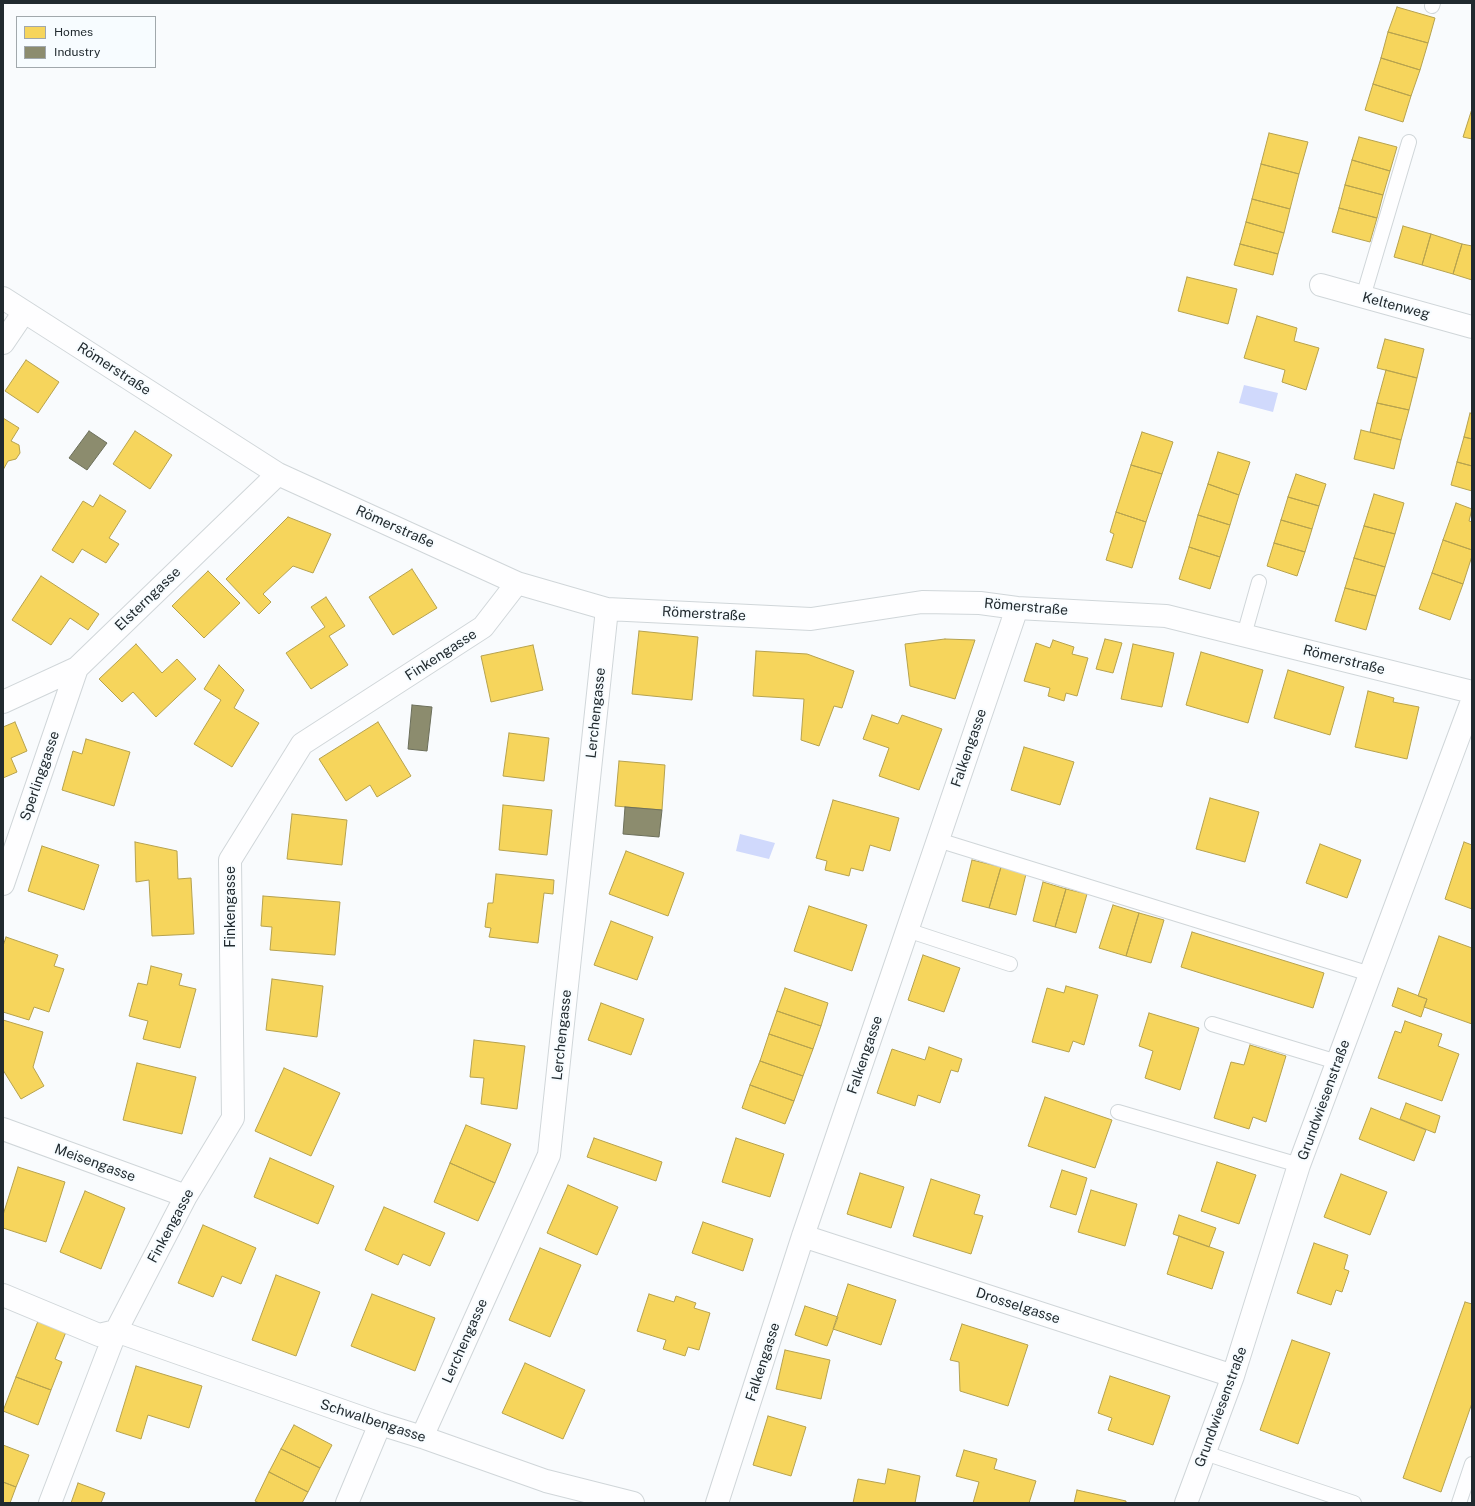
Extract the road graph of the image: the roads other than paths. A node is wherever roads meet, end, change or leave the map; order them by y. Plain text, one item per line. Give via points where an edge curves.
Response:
1 (1409, 142) dead end
2 (1321, 285) dead end
3 (1363, 297) junction
4 (3, 298) edge
5 (24, 312) junction
6 (1472, 327) edge
7 (3, 343) edge
8 (278, 474) junction
9 (1259, 582) dead end
10 (517, 583) junction
11 (608, 608) junction
12 (1017, 608) junction
13 (1244, 635) junction
14 (77, 668) junction
15 (1472, 692) edge
16 (1472, 701) edge
17 (3, 702) edge
18 (938, 840) junction
19 (3, 884) edge
20 (907, 930) junction
21 (1010, 964) dead end
22 (1370, 974) junction
23 (1212, 1024) dead end
24 (1337, 1062) junction
25 (1118, 1112) dead end
26 (3, 1129) edge
27 (1299, 1165) junction
28 (186, 1196) junction
29 (803, 1236) junction
30 (3, 1295) edge
31 (116, 1331) junction
32 (1233, 1376) junction
33 (380, 1424) junction
34 (422, 1436) junction
35 (1204, 1453) junction
36 (1472, 1464) edge
37 (50, 1503) edge
38 (347, 1503) edge
39 (633, 1503) edge
40 (717, 1503) edge
41 (1186, 1503) edge
42 (1354, 1503) edge
43 (1459, 1503) edge

1 - 3 lane
2 - 3 street, Keltenweg
3 - 6 street, Keltenweg
4 - 5 street, Römerstraße
5 - 7 street
5 - 8 street, Römerstraße
8 - 10 street, Römerstraße
8 - 14 street, Elsterngasse
9 - 13 lane
10 - 11 street, Römerstraße
10 - 28 street, Finkengasse via 483,627 302,744 230,860 233,1118
11 - 12 street, Römerstraße via 811,619 922,602 980,603
11 - 34 street, Lerchengasse via 549,1155
12 - 13 street, Römerstraße via 1166,616
12 - 18 street, Falkengasse
13 - 15 street, Römerstraße
14 - 17 street, Elsterngasse
14 - 19 street, Sperlinggasse
16 - 22 street, Grundwiesenstraße
18 - 20 street, Falkengasse
18 - 22 lane
20 - 21 lane
20 - 29 street, Falkengasse
22 - 24 street, Grundwiesenstraße
23 - 24 lane
24 - 27 street, Grundwiesenstraße
25 - 27 lane
26 - 28 street, Meisengasse
27 - 32 street, Grundwiesenstraße
28 - 31 street, Finkengasse
29 - 32 street, Drosselgasse
29 - 40 street, Falkengasse
30 - 31 street via 99,1335
31 - 33 street, Schwalbengasse
31 - 37 street, Finkengasse
32 - 35 street, Grundwiesenstraße
33 - 34 street, Schwalbengasse
33 - 38 street
34 - 39 street, Schwalbengasse via 546,1481
35 - 41 street, Grundwiesenstraße
35 - 42 lane
36 - 43 lane

